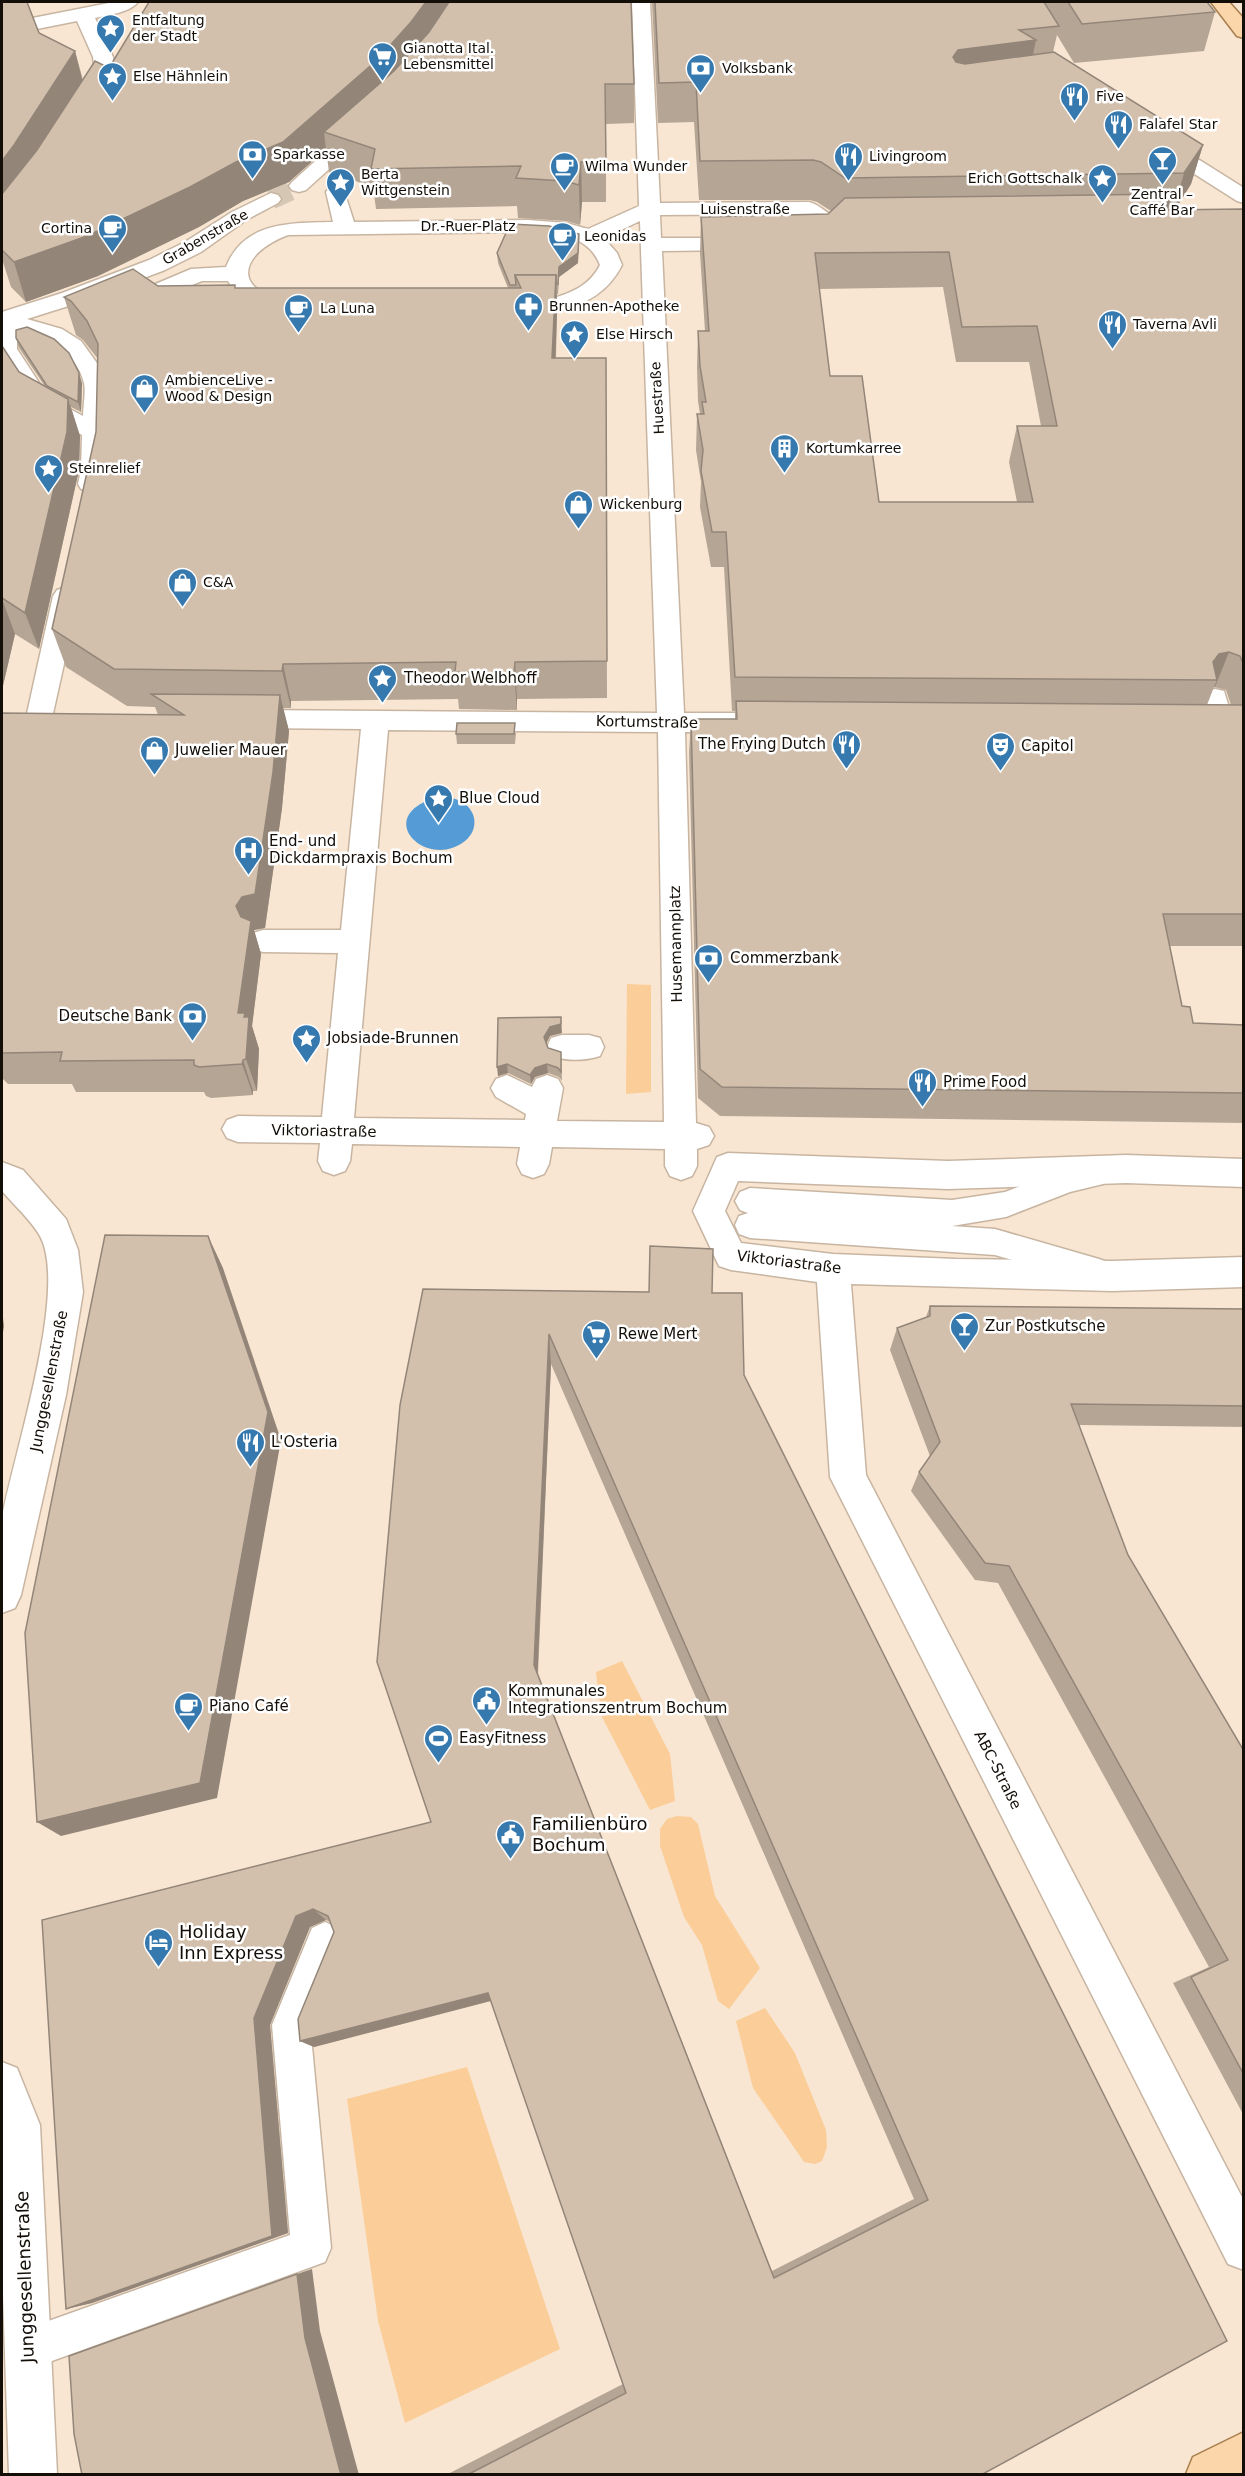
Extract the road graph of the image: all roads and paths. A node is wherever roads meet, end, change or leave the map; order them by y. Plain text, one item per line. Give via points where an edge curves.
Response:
1 (129, 2) edge
2 (641, 2) edge
3 (1220, 2) edge
4 (84, 15) junction
5 (1242, 29) edge
6 (2, 30) edge
7 (81, 118) edge
8 (373, 119) edge
9 (1143, 133) edge
10 (1244, 197) edge
11 (649, 209) junction
12 (281, 214) junction
13 (882, 226) edge
14 (345, 227) junction
15 (699, 227) edge
16 (828, 232) junction
17 (589, 237) junction
18 (763, 244) edge
19 (651, 255) junction
20 (611, 265) junction
21 (237, 274) junction
22 (106, 313) edge
23 (3, 319) edge
24 (94, 432) junction
25 (86, 507) edge
26 (70, 576) edge
27 (1215, 698) edge
28 (11, 718) edge
29 (219, 719) edge
30 (375, 720) junction
31 (671, 722) junction
32 (759, 723) edge
33 (1222, 727) edge
34 (263, 941) dead end
35 (355, 942) junction
36 (507, 1088) dead end
37 (540, 1124) junction
38 (238, 1129) dead end
39 (336, 1146) junction
40 (682, 1149) joint
41 (1126, 1169) junction
42 (1244, 1173) edge
43 (7, 1178) edge
44 (833, 1269) junction
45 (1244, 1272) edge
46 (1112, 1276) junction
47 (2, 1595) edge
48 (325, 1941) edge
49 (2, 2083) edge
50 (1244, 2248) edge
51 (27, 2349) junction
52 (1244, 2456) edge
53 (33, 2475) edge
54 (1210, 2475) edge

1 - 4 street
2 - 11 street, Huestraße
3 - 5 main road
4 - 6 street
4 - 7 street via 103,57 106,78
8 - 14 street via 330,156 318,184
9 - 10 street
11 - 16 street, Luisenstraße via 809,208
11 - 17 street
11 - 19 street, Huestraße
12 - 14 street, Dr.-Ruer-Platz
12 - 21 street, Dr.-Ruer-Platz via 269,234 249,248 237,265
12 - 23 street, Grabenstraße via 70,298
13 - 16 street
14 - 17 street, Dr.-Ruer-Platz via 551,227
15 - 16 lane
17 - 20 street, Dr.-Ruer-Platz via 606,252
18 - 19 street
19 - 20 street
19 - 31 street, Huestraße
20 - 21 street via 603,281 588,294 543,306 282,306 255,297 240,283
21 - 22 street via 199,274
23 - 24 street via 6,349 41,404
23 - 24 street via 64,330 96,384
24 - 25 street via 93,470
26 - 28 street via 51,718
27 - 33 street
29 - 30 street, Kortumstraße
30 - 31 street, Kortumstraße via 504,725
30 - 35 street via 347,904
31 - 32 street, Kortumstraße
31 - 40 street, Husemannplatz
34 - 35 street
35 - 39 street
36 - 37 street
37 - 39 street, Viktoriastraße
37 - 40 street, Viktoriastraße
38 - 39 street, Viktoriastraße
41 - 42 street, Viktoriastraße
41 - 44 street, Viktoriastraße via 948,1175 728,1167 709,1211 731,1256
41 - 46 lane via 1068,1180 1006,1204 952,1213 750,1213 995,1242
43 - 47 street, Junggesellenstraße via 54,1229 66,1292 49,1395
44 - 46 street, Viktoriastraße
44 - 50 street, ABC-Straße via 848,1477
45 - 46 street, Viktoriastraße
48 - 51 lane via 291,2025 311,2248
49 - 51 street, Junggesellenstraße via 18,2125
51 - 53 street, Junggesellenstraße
52 - 54 main road

